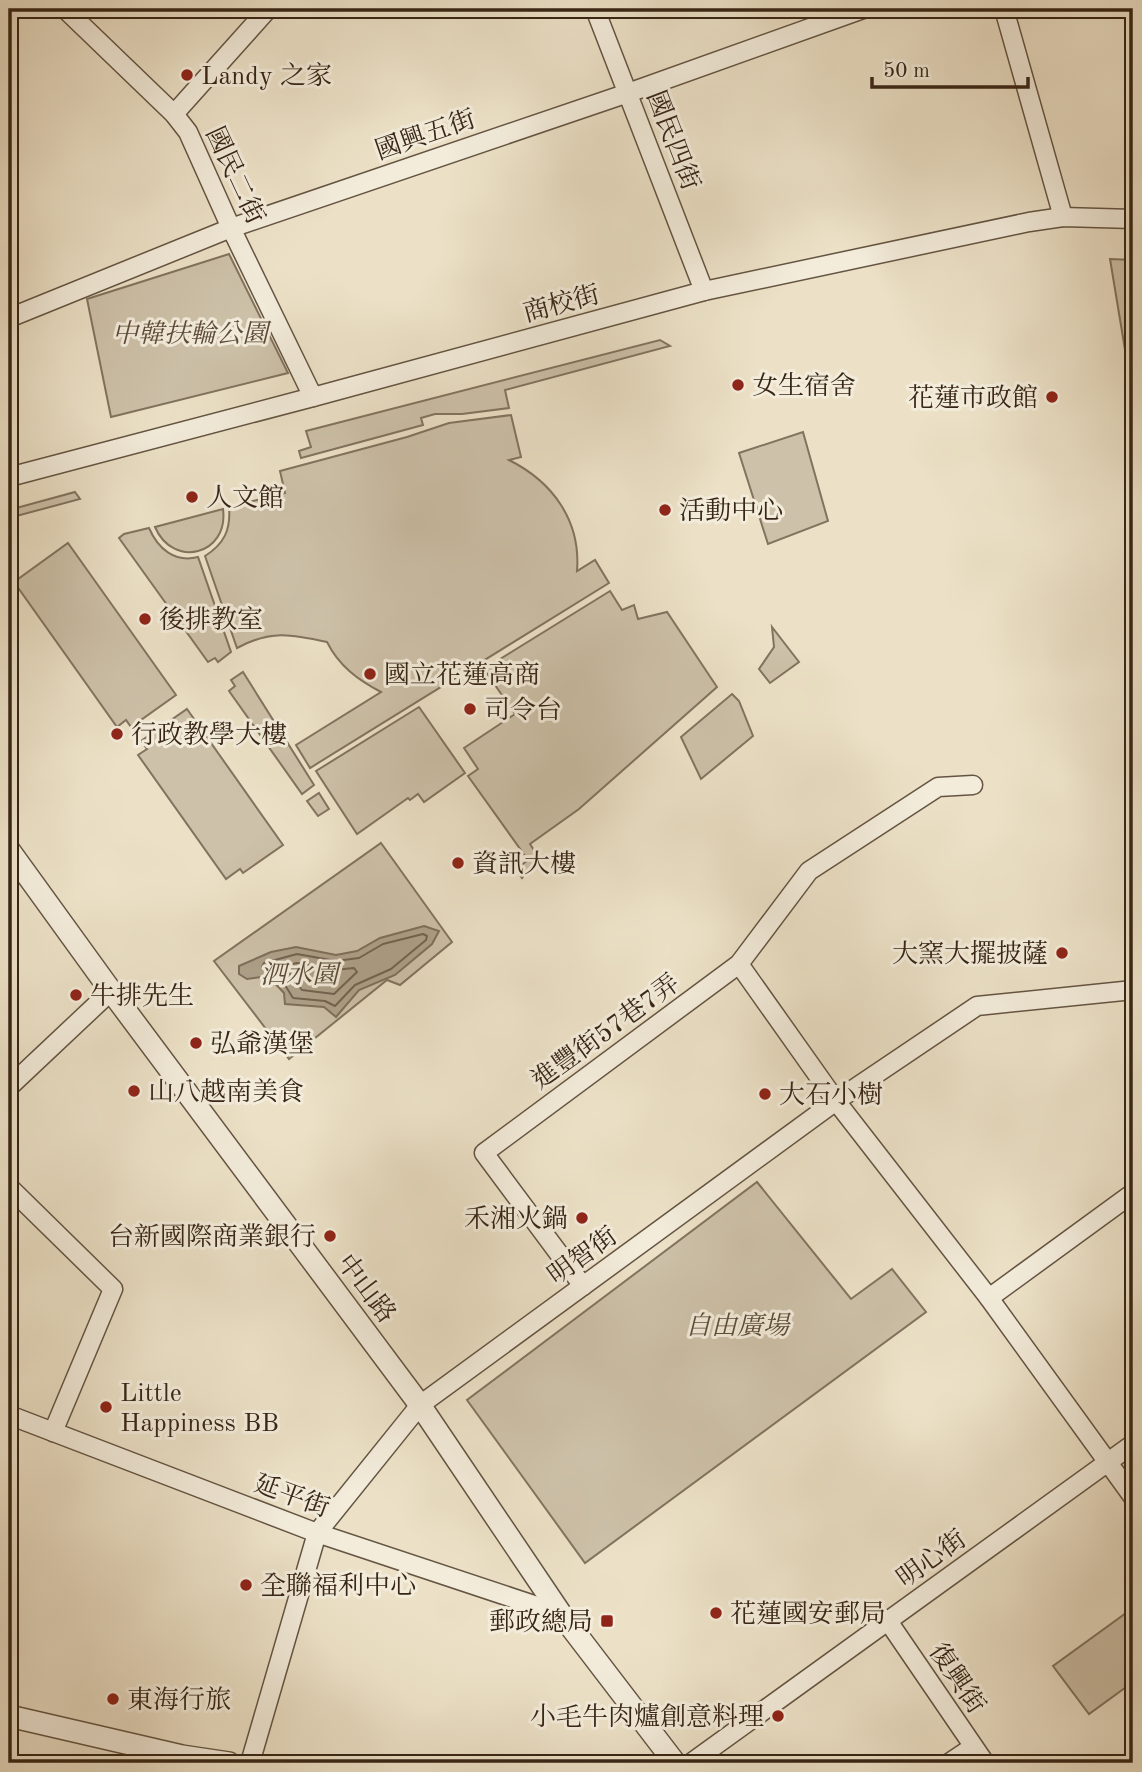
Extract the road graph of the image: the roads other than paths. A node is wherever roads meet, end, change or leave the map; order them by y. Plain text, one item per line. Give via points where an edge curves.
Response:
1 (65, 9) edge
2 (268, 9) edge
3 (595, 9) edge
4 (863, 9) edge
5 (1004, 9) edge
6 (628, 93) junction
7 (174, 114) junction
8 (1063, 217) junction
9 (1133, 219) edge
10 (231, 229) junction
11 (704, 291) junction
12 (9, 318) edge
13 (313, 397) junction
14 (9, 477) edge
15 (973, 785) dead end
16 (9, 850) edge
17 (739, 964) junction
18 (1133, 990) edge
19 (111, 991) junction
20 (9, 1087) edge
21 (836, 1101) junction
22 (9, 1187) edge
23 (1133, 1193) edge
24 (583, 1286) junction
25 (989, 1298) junction
26 (420, 1405) junction
27 (9, 1415) edge
28 (52, 1432) junction
29 (1133, 1444) edge
30 (1107, 1462) junction
31 (1133, 1497) edge
32 (317, 1533) junction
33 (561, 1614) junction
34 (888, 1621) junction
35 (9, 1716) edge
36 (973, 1747) junction
37 (229, 1763) edge
38 (250, 1763) edge
39 (675, 1763) edge
40 (691, 1763) edge
41 (949, 1763) edge
42 (985, 1763) edge

1 - 7 street, 國民二街
2 - 7 street
3 - 6 street, 國民四街
4 - 6 street, 國興五街
5 - 8 street
6 - 10 street, 國興五街
6 - 11 street, 國民四街
7 - 10 street, 國民二街 via 188,132
8 - 9 street, 商校街
8 - 11 street, 商校街
10 - 12 street, 國興五街
10 - 13 street, 國民二街
11 - 13 street, 商校街
13 - 14 street, 商校街
15 - 17 street, 進豐街57巷7弄 via 938,787 809,870
16 - 19 street, 中山路
17 - 21 street
17 - 24 street, 進豐街57巷7弄 via 484,1153
18 - 21 street, 明智街 via 976,1006
19 - 20 street
19 - 26 street, 中山路
21 - 24 street, 明智街
21 - 25 street
22 - 28 street via 113,1289
23 - 25 street
24 - 26 street, 明智街
25 - 30 street
26 - 32 street, 明智街
26 - 33 street, 中山路
27 - 28 street, 延平街
28 - 32 street, 延平街
29 - 30 street, 明心街
30 - 31 street
30 - 34 street, 明心街
32 - 33 street, 延平街
32 - 38 street, 明智街
33 - 39 street, 中山路
34 - 36 street, 復興街
34 - 40 street, 明心街
35 - 37 street
36 - 41 street
36 - 42 street, 復興街

